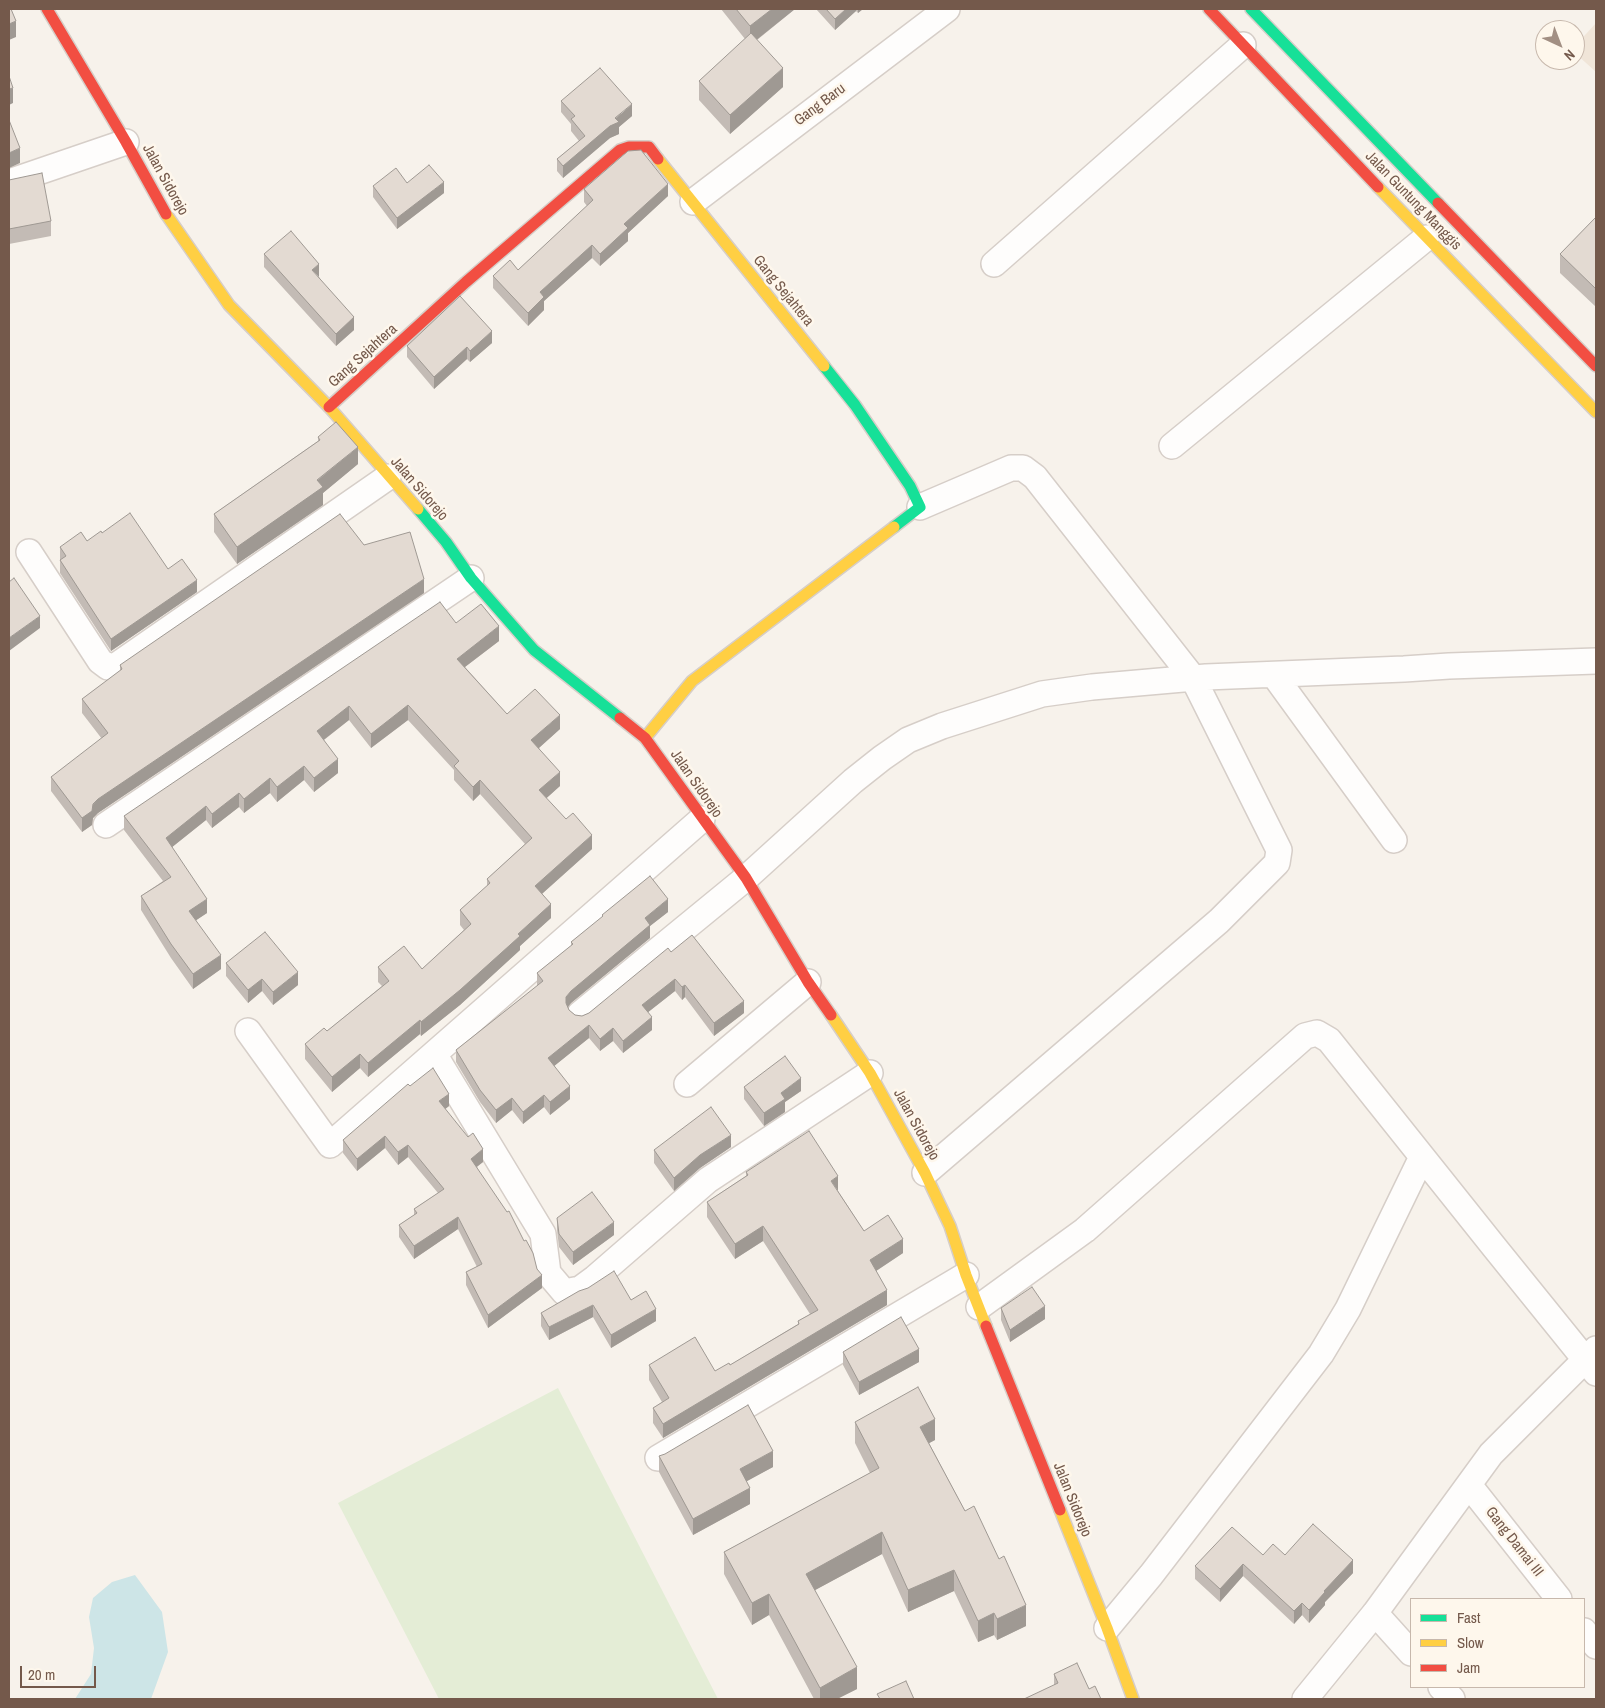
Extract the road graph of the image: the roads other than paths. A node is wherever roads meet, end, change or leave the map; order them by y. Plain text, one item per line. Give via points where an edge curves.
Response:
1 (46, 9) edge
2 (946, 9) edge
3 (1209, 9) edge
4 (1251, 9) edge
5 (1243, 44) junction
6 (126, 142) junction
7 (9, 182) edge
8 (693, 202) junction
9 (1426, 238) junction
10 (994, 264) dead end
11 (1596, 366) edge
12 (328, 407) junction
13 (1596, 412) edge
14 (1172, 446) dead end
15 (388, 477) junction
16 (920, 507) junction
17 (29, 552) dead end
18 (471, 578) junction
19 (1596, 661) edge
20 (1274, 675) junction
21 (1193, 678) junction
22 (645, 738) junction
23 (702, 819) junction
24 (106, 825) dead end
25 (1394, 840) dead end
26 (746, 878) junction
27 (808, 982) junction
28 (580, 1014) edge
29 (248, 1032) dead end
30 (434, 1054) junction
31 (870, 1074) junction
32 (686, 1084) dead end
33 (1422, 1157) junction
34 (925, 1174) junction
35 (966, 1275) junction
36 (979, 1307) junction
37 (1593, 1361) edge
38 (658, 1458) edge
39 (1468, 1485) junction
40 (1558, 1598) edge
41 (1375, 1613) junction
42 (1107, 1628) junction
43 (1585, 1632) edge
44 (1596, 1646) edge
45 (1410, 1653) edge
46 (1442, 1688) edge
47 (1133, 1699) edge
48 (1305, 1699) edge
49 (1452, 1699) edge

1 - 6 street, Jalan Sidorejo
2 - 8 street, Gang Baru
3 - 5 street, Jalan Guntung Manggis
4 - 11 street, Jalan Guntung Manggis via 1480,253
5 - 9 street, Jalan Guntung Manggis
5 - 10 street
6 - 7 street
6 - 12 street, Jalan Sidorejo via 169,219 229,305
8 - 12 street, Gang Sejahtera via 649,147 620,150 466,282
8 - 16 street, Gang Sejahtera via 855,405 910,486
9 - 13 street, Jalan Guntung Manggis via 1465,270
9 - 14 street
12 - 15 street, Jalan Sidorejo
15 - 17 street via 117,665 108,667 100,661
15 - 18 street, Jalan Sidorejo via 446,542
16 - 21 street via 1011,468 1023,468 1035,477
16 - 22 street via 692,680
18 - 22 street, Jalan Sidorejo via 534,650
18 - 24 street
19 - 20 street
20 - 21 street
20 - 25 street
21 - 26 street via 1042,694 908,740 853,781
21 - 34 street via 1279,850 1277,863 1219,921
22 - 23 street, Jalan Sidorejo
23 - 26 street, Jalan Sidorejo
23 - 30 street
26 - 27 street, Jalan Sidorejo
26 - 28 street
27 - 31 street, Jalan Sidorejo
27 - 32 street
29 - 30 street via 330,1145
30 - 31 street via 543,1234 548,1273 564,1292 580,1289 595,1278 708,1180
31 - 34 street, Jalan Sidorejo
33 - 36 street via 1329,1040 1317,1033 1304,1036 1085,1230
33 - 37 street
33 - 42 street via 1348,1309 1321,1354
34 - 35 street, Jalan Sidorejo via 950,1226
35 - 36 street, Jalan Sidorejo
35 - 38 street
36 - 42 street, Jalan Sidorejo
37 - 39 street via 1491,1454
39 - 40 street, Gang Damai III
39 - 41 street
41 - 45 street
41 - 48 street
42 - 47 street, Jalan Sidorejo
43 - 44 street
46 - 49 street

